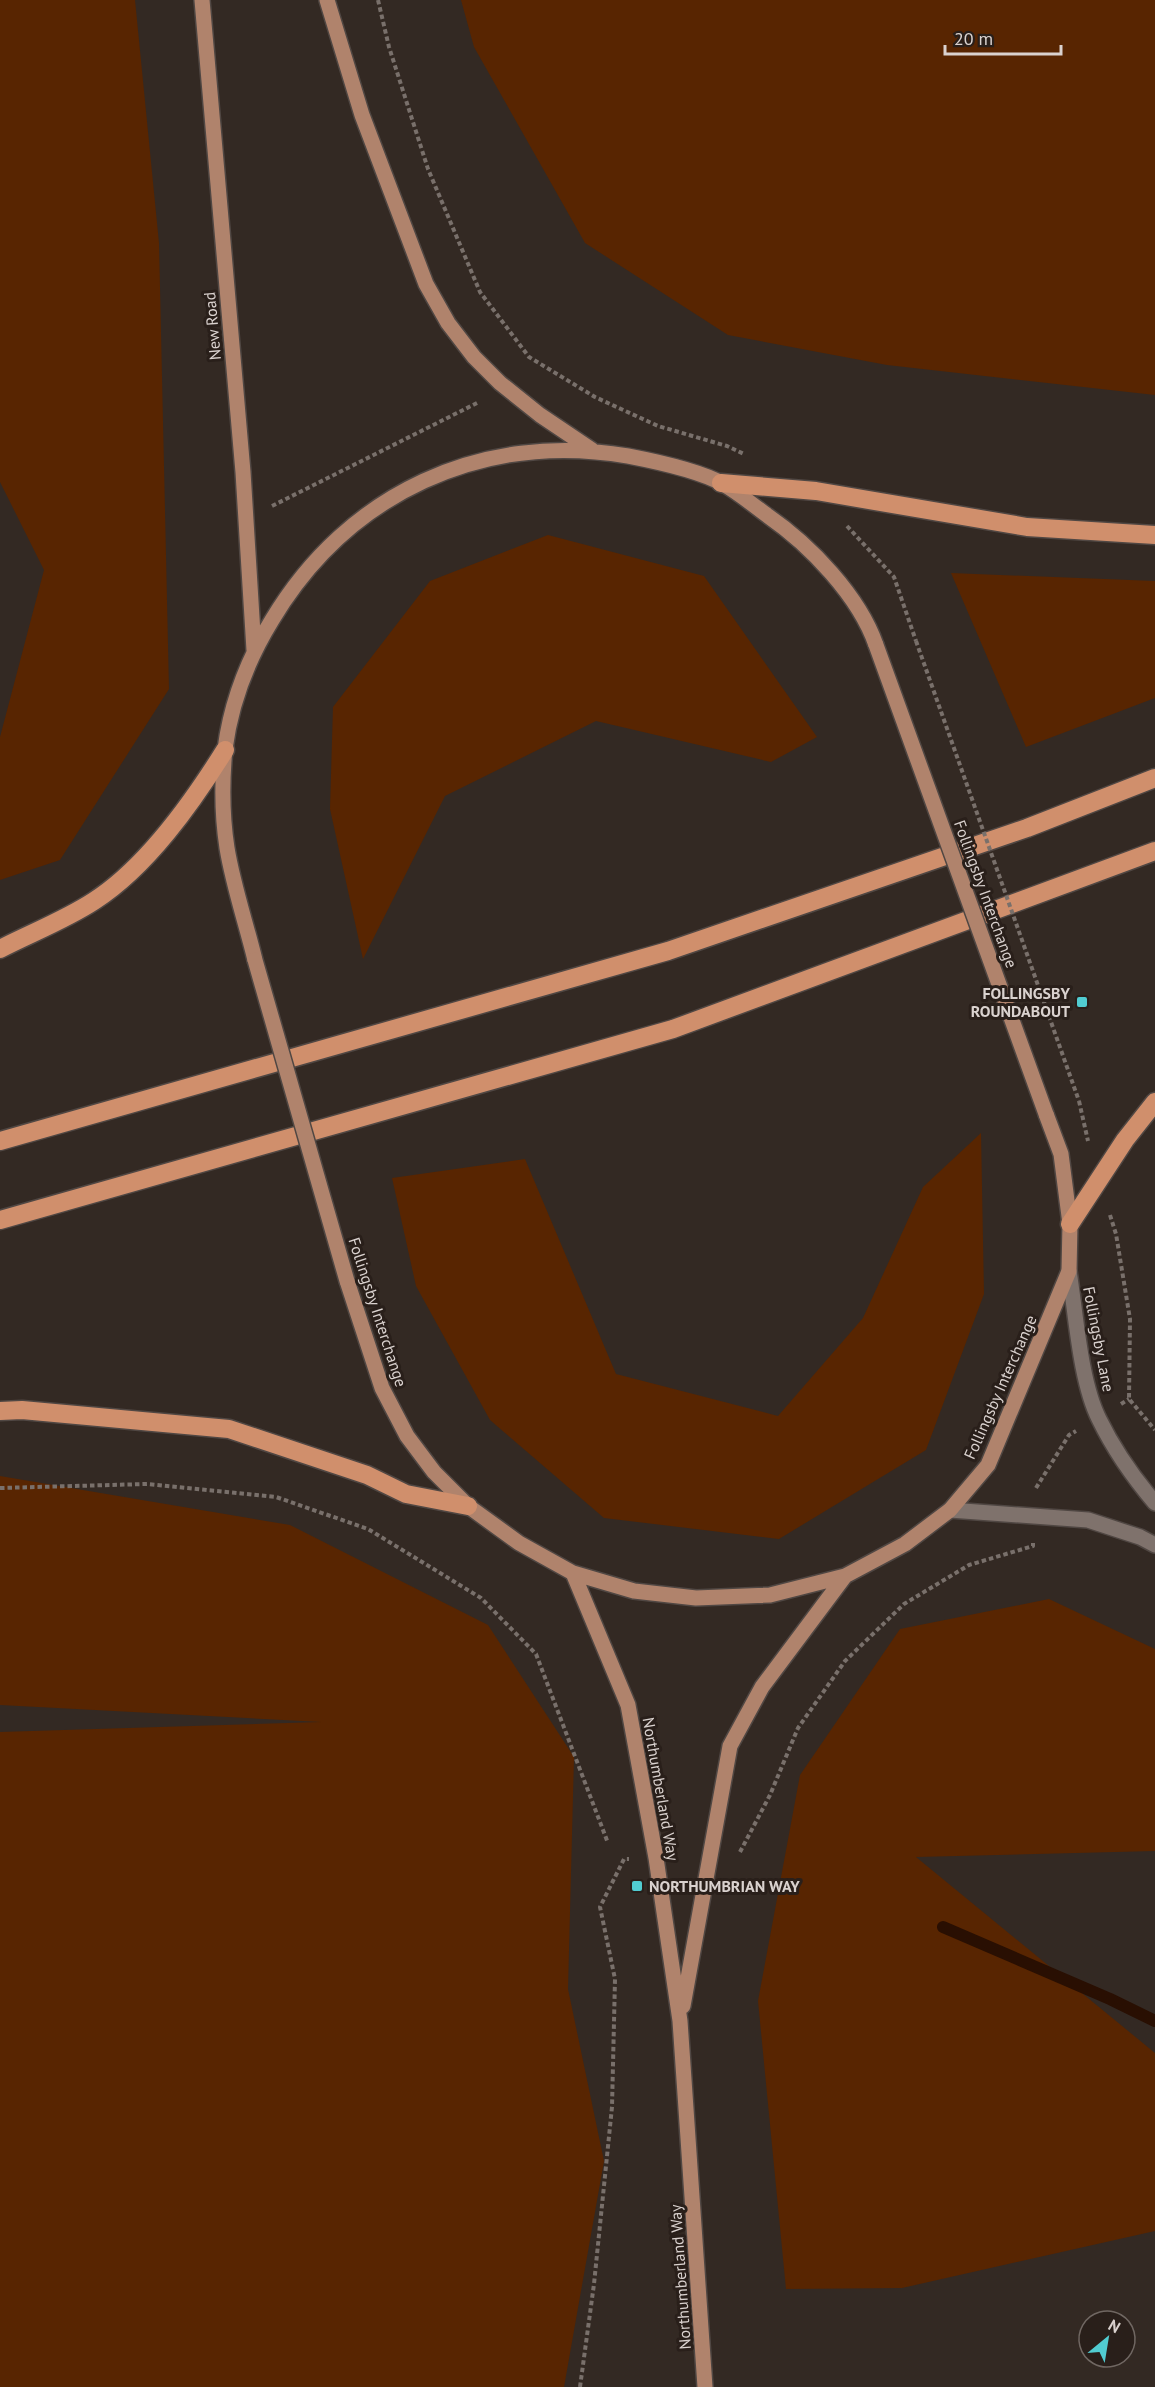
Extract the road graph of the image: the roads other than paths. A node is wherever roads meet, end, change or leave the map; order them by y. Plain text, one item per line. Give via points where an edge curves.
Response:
1 (202, 0) edge
2 (327, 0) edge
3 (592, 450) junction
4 (721, 483) junction
5 (1155, 536) edge
6 (254, 650) junction
7 (225, 750) junction
8 (1155, 778) edge
9 (1155, 851) edge
10 (0, 949) edge
11 (1155, 1102) edge
12 (0, 1141) edge
13 (0, 1220) edge
14 (1070, 1224) junction
15 (1069, 1271) junction
16 (0, 1411) edge
17 (1155, 1503) edge
18 (468, 1506) junction
19 (950, 1510) junction
20 (1155, 1545) edge
21 (573, 1573) junction
22 (845, 1576) junction
23 (680, 2020) junction
24 (705, 2387) edge

1 - 6 main road, New Road via 243,472
2 - 3 main road via 362,115 426,284 448,323 500,383
3 - 4 main road, Follingsby Interchange via 656,461
3 - 6 main road, Follingsby Interchange via 525,452 479,460 399,491 336,538 304,573
4 - 5 highway via 816,491 1028,527
4 - 14 main road, Follingsby Interchange, bridge via 793,534 839,583 870,626 1061,1154
6 - 7 main road, Follingsby Interchange via 238,692
7 - 10 highway via 202,788 139,864 94,901
7 - 18 main road, Follingsby Interchange, bridge via 227,848 347,1281 382,1388 407,1436 434,1472
8 - 12 highway via 1027,828 668,951
9 - 13 highway via 673,1029
11 - 14 highway
14 - 15 main road, Follingsby Interchange
15 - 17 street, Follingsby Lane via 1086,1381 1098,1418 1132,1476
15 - 19 main road, Follingsby Interchange via 988,1465
16 - 18 highway via 229,1429 367,1475 406,1494
18 - 21 main road, Follingsby Interchange
19 - 20 street via 1088,1520
19 - 22 main road, Follingsby Interchange via 905,1544
21 - 22 main road, Follingsby Interchange via 634,1591 696,1598 770,1595
21 - 23 main road, Northumberland Way via 627,1705 656,1858
22 - 23 main road, Northumberland Way via 762,1686 730,1746
23 - 24 main road, Northumberland Way

